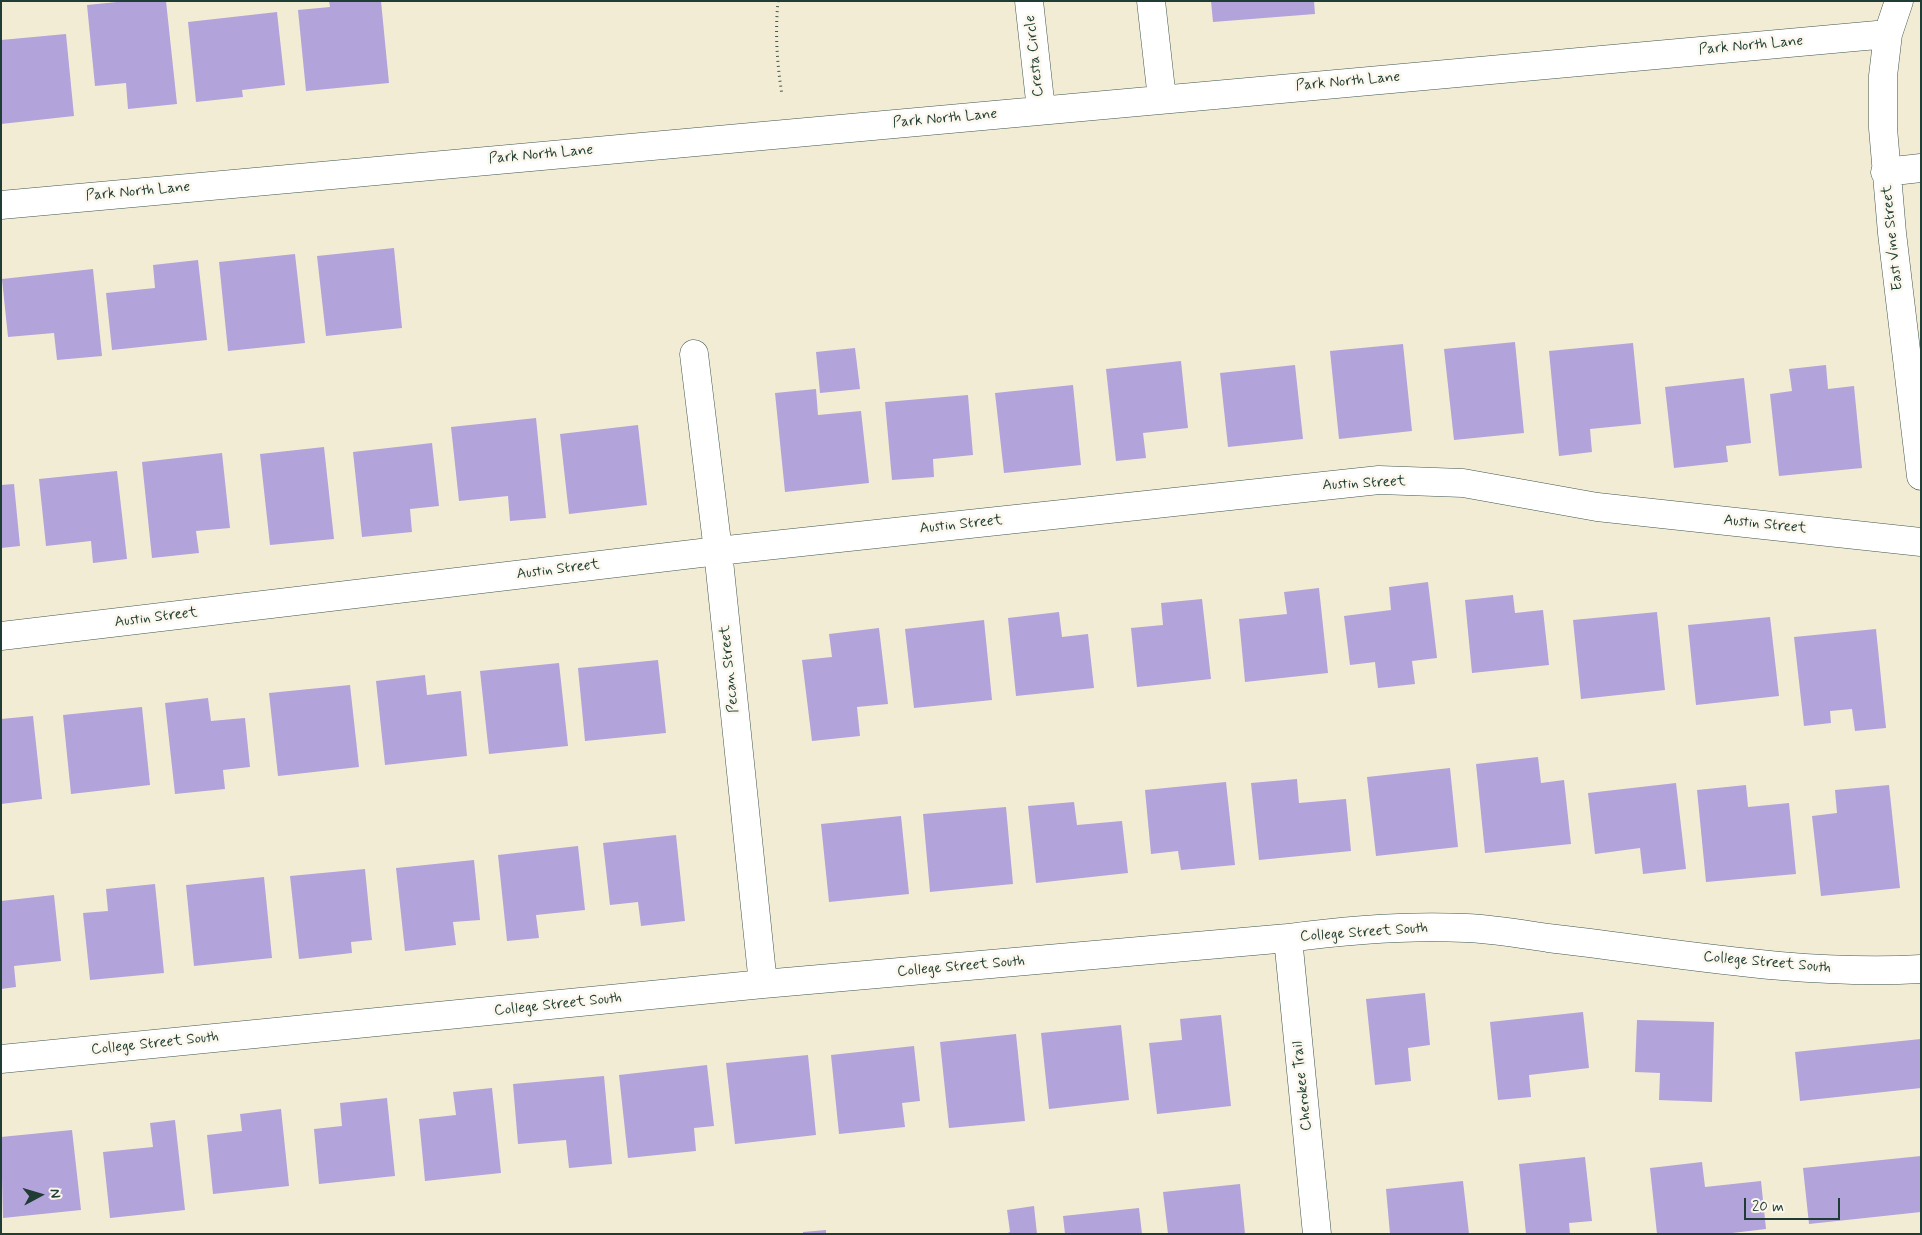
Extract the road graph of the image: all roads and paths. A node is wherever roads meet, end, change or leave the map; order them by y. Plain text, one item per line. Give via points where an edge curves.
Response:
1 (778, 1) edge
2 (1029, 1) edge
3 (1151, 1) edge
4 (1899, 1) edge
5 (1888, 34) junction
6 (782, 95) dead end
7 (1162, 99) junction
8 (1041, 110) junction
9 (1921, 168) edge
10 (1885, 172) junction
11 (1, 206) edge
12 (694, 354) dead end
13 (1921, 476) edge
14 (1921, 542) edge
15 (718, 551) junction
16 (1, 636) edge
17 (1288, 938) junction
18 (1921, 969) edge
19 (763, 984) junction
20 (1, 1060) edge
21 (1317, 1234) edge

1 - 6 path via 776,56
2 - 8 street, Cresta Circle
3 - 7 street
4 - 5 street, East Vine Street
5 - 7 street, Park North Lane
5 - 10 street, East Vine Street via 1883,76
7 - 8 street, Park North Lane
8 - 11 street, Park North Lane
9 - 10 street
10 - 13 street, East Vine Street
12 - 15 street, Pecan Street
14 - 15 street, Austin Street via 1597,507 1462,483 1379,480
15 - 16 street, Austin Street
15 - 19 street, Pecan Street
17 - 18 street, College Street South via 1339,931 1466,928 1761,965 1876,971
17 - 19 street, College Street South
17 - 21 street, Cherokee Trail
19 - 20 street, College Street South

